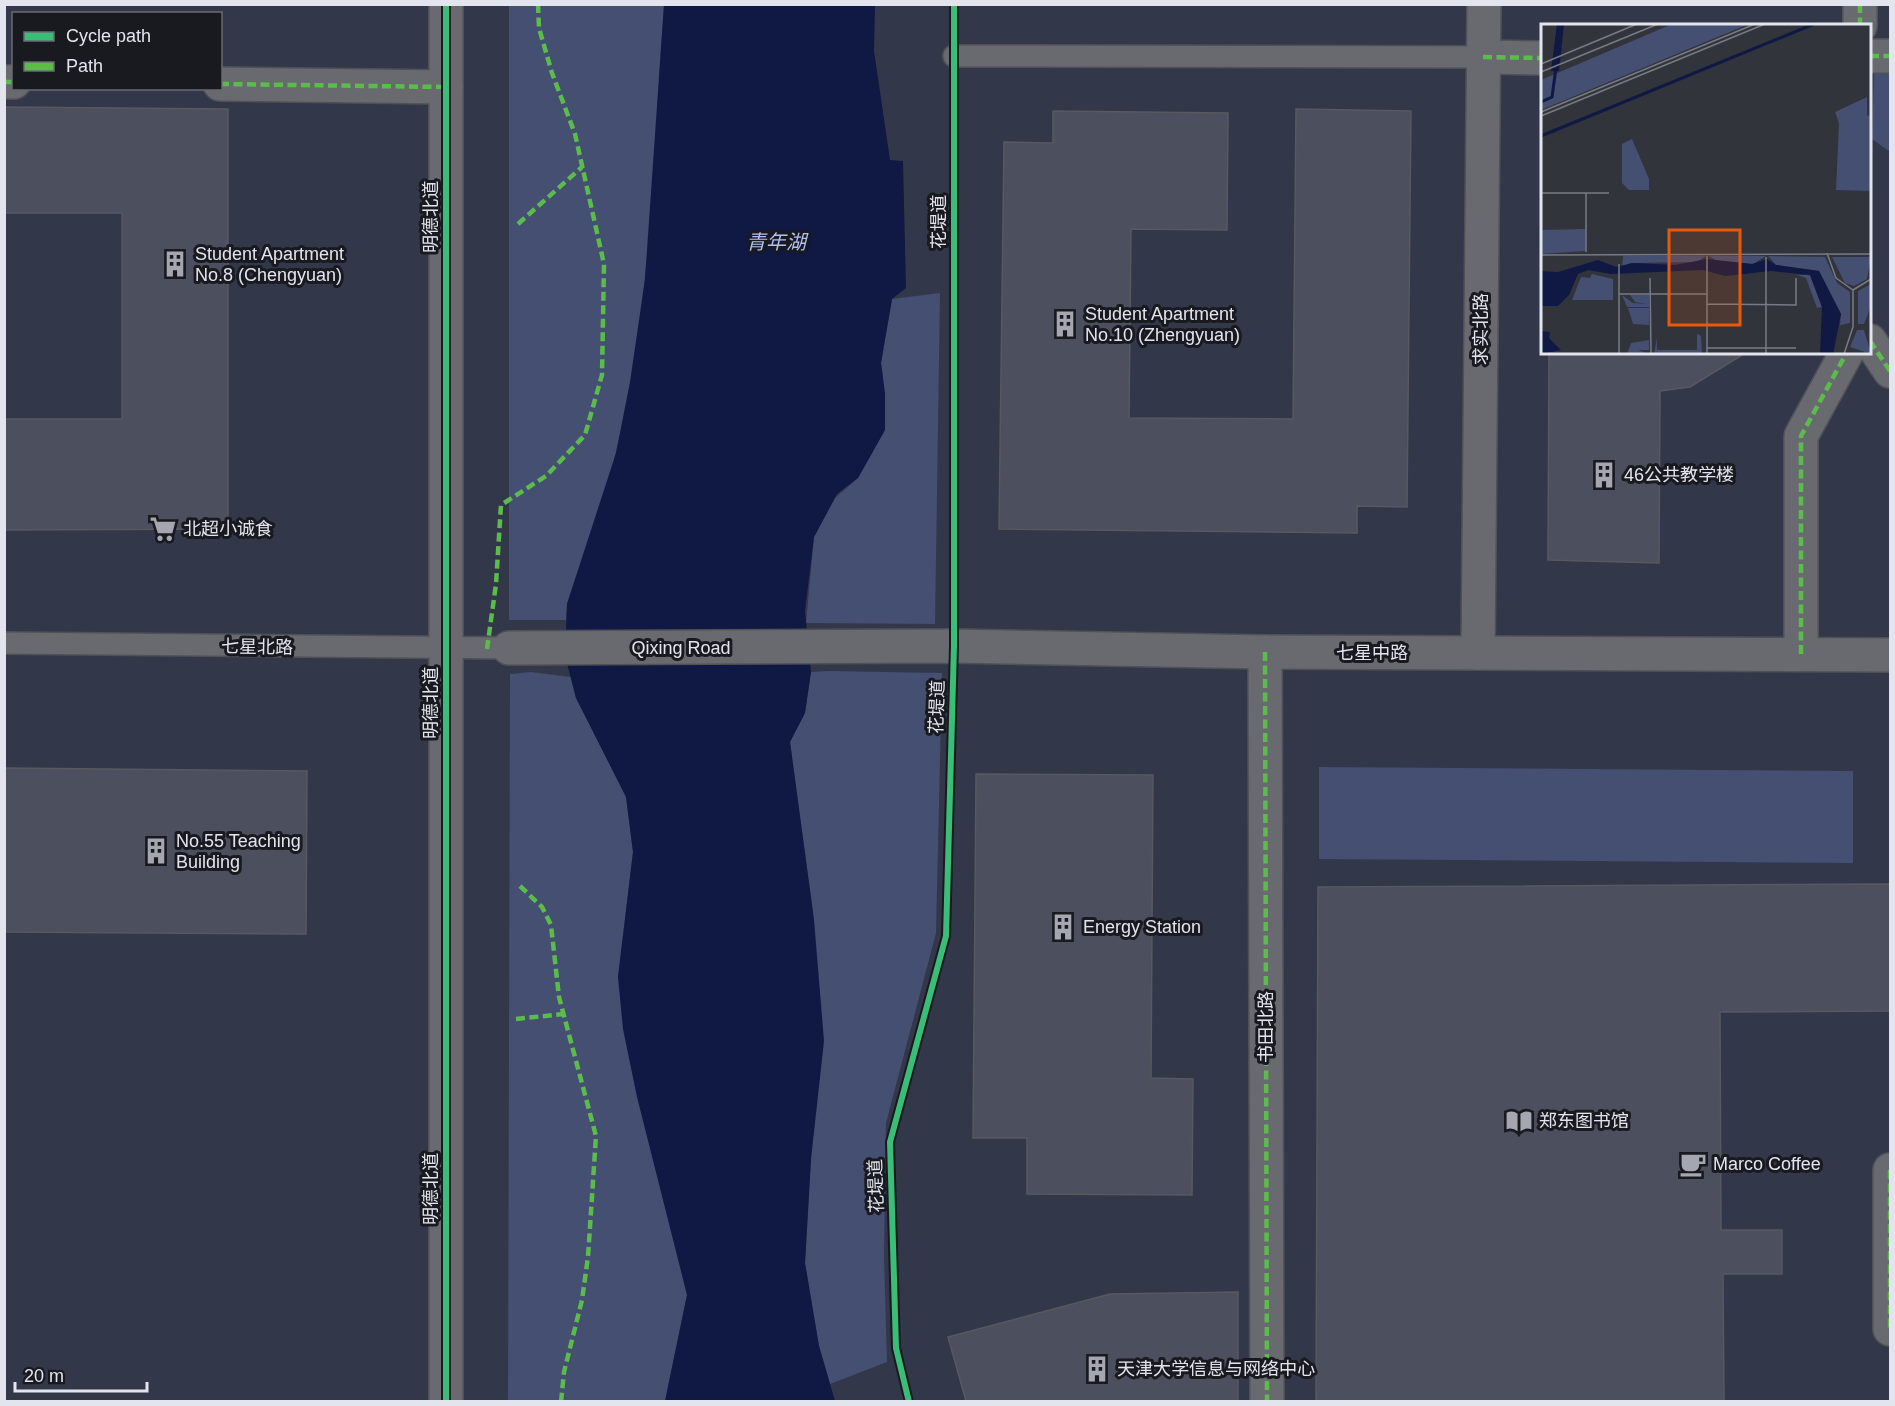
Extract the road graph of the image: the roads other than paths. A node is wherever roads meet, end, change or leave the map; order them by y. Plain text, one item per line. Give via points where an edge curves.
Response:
1 (446, 4) edge
2 (1484, 4) edge
3 (1860, 4) edge
4 (1860, 24) edge
5 (954, 56) dead end
6 (1871, 56) edge
7 (1890, 56) edge
8 (1483, 57) junction
9 (1541, 58) edge
10 (222, 84) edge
11 (446, 87) junction
12 (1871, 344) edge
13 (1846, 354) edge
14 (1890, 371) edge
15 (4, 643) edge
16 (509, 648) joint
17 (854, 648) joint
18 (446, 649) junction
19 (1265, 652) junction
20 (1478, 653) junction
21 (1801, 654) junction
22 (1890, 655) edge
23 (1890, 1170) edge
24 (1890, 1329) edge
25 (446, 1401) edge
26 (1267, 1401) edge

1 - 11 street, 明德北道
2 - 8 street, 求实北路
3 - 4 street
5 - 8 lane
6 - 7 street
8 - 9 street
8 - 20 street, 求实北路
10 - 11 street
11 - 18 street, 明德北道
12 - 14 street
13 - 21 street via 1801,436
15 - 18 lane, 七星北路
16 - 17 street, Qixing Road
16 - 18 lane, 七星北路
17 - 19 street, 七星中路
18 - 25 street, 明德北道
19 - 20 street, 七星中路
19 - 26 street, 书田北路
20 - 21 street, 七星中路
21 - 22 street, 七星中路
23 - 24 street

